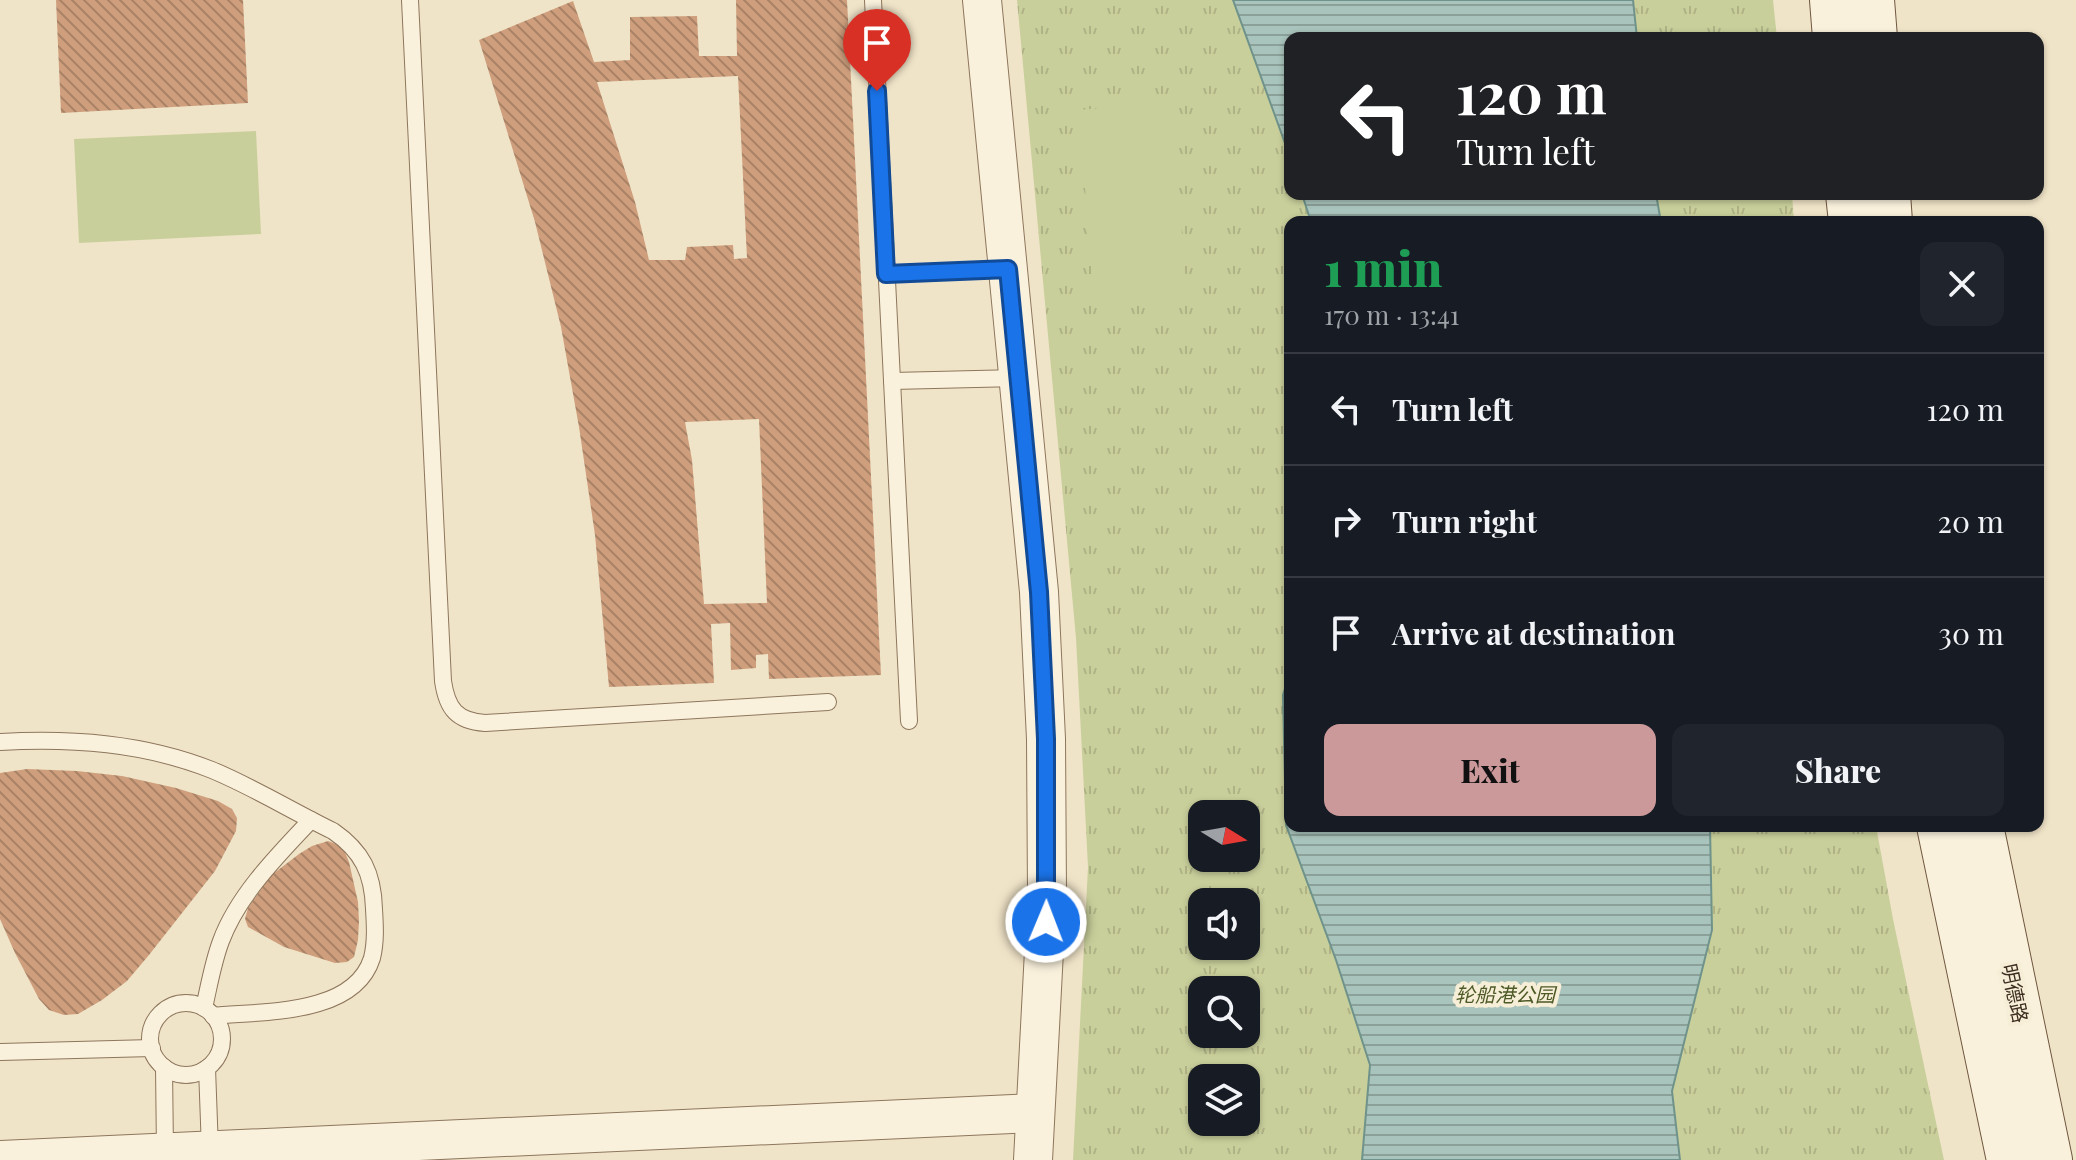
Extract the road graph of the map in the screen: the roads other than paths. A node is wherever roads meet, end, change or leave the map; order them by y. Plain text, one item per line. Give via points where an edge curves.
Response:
1 (410, 0) edge
2 (873, 0) edge
3 (982, 0) edge
4 (1832, 0) edge
5 (1872, 0) edge
6 (1835, 32) edge
7 (1875, 32) edge
8 (1008, 269) junction
9 (886, 274) junction
10 (1018, 378) junction
11 (892, 381) junction
12 (828, 702) dead end
13 (909, 721) dead end
14 (0, 742) edge
15 (311, 820) junction
16 (1940, 832) edge
17 (1982, 832) edge
18 (209, 1012) junction
19 (152, 1048) junction
20 (2, 1051) edge
21 (164, 1067) junction
22 (207, 1068) junction
23 (1035, 1113) junction
24 (210, 1150) junction
25 (165, 1152) junction
26 (58, 1159) edge
27 (0, 1160) edge
28 (1033, 1160) edge
29 (2009, 1160) edge
30 (2050, 1160) edge

1 - 12 lane via 443,681 451,709 471,722 485,723
2 - 9 lane
3 - 8 street
4 - 6 main road
5 - 7 main road
8 - 9 lane
8 - 10 street
9 - 11 lane
10 - 11 lane
10 - 23 street via 1039,592 1046,739 1046,908
11 - 13 lane
14 - 15 lane via 106,743 166,755 212,770
15 - 18 lane via 274,859 230,921 217,951
15 - 18 lane via 349,842 370,874 375,933 363,978 308,1007
16 - 29 main road
17 - 30 main road, 明德路
18 - 19 lane via 192,1004 169,1007 153,1024
18 - 22 lane via 222,1038
19 - 20 lane
19 - 21 lane
21 - 22 lane via 185,1075
21 - 25 lane
22 - 24 lane
23 - 24 street via 500,1143
23 - 28 street
24 - 25 street
25 - 26 street
26 - 27 street

